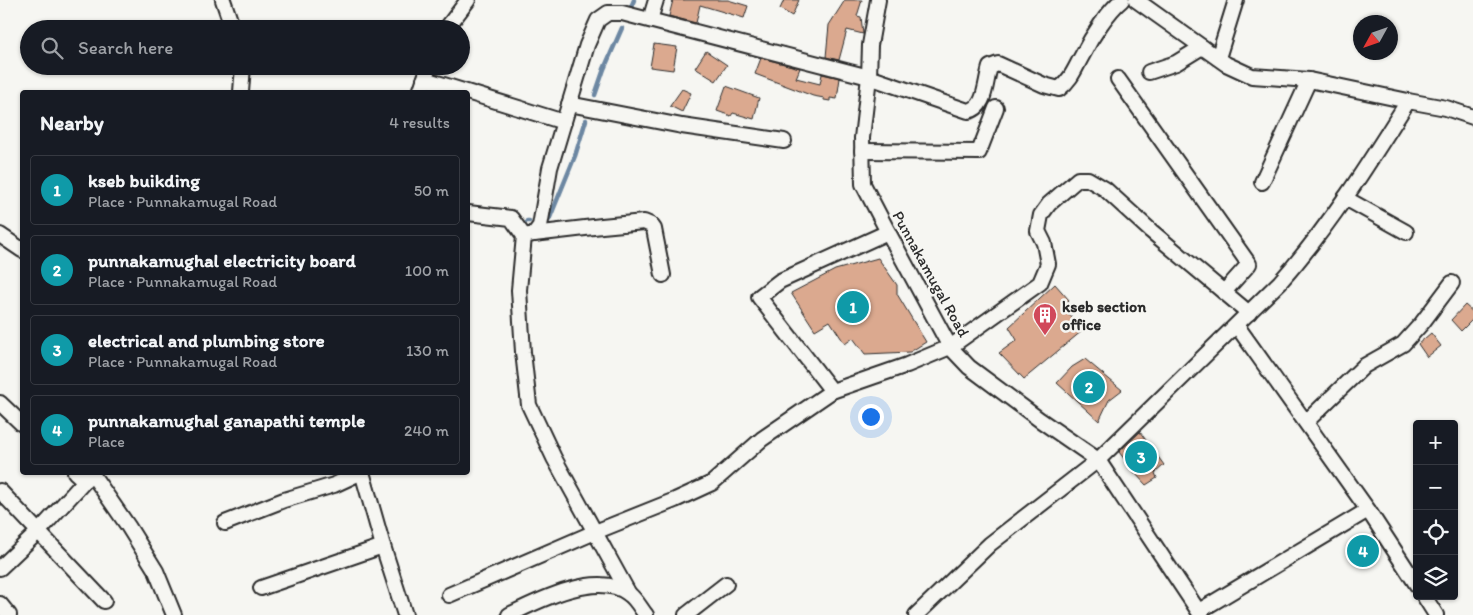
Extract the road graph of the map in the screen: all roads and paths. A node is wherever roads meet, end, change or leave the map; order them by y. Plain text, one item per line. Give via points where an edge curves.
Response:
1 (223, 0) edge
2 (468, 0) edge
3 (656, 0) edge
4 (878, 0) edge
5 (1122, 0) edge
6 (1136, 0) edge
7 (1236, 0) edge
8 (230, 20) edge
9 (453, 20) edge
10 (650, 20) junction
11 (1202, 46) junction
12 (1218, 58) junction
13 (1149, 72) dead end
14 (242, 75) edge
15 (869, 77) junction
16 (1118, 80) dead end
17 (1308, 80) junction
18 (422, 86) edge
19 (241, 90) edge
20 (460, 90) edge
21 (470, 93) edge
22 (1408, 101) junction
23 (569, 104) junction
24 (996, 108) dead end
25 (1473, 118) edge
26 (564, 122) junction
27 (784, 141) dead end
28 (862, 151) junction
29 (1262, 182) dead end
30 (1345, 198) junction
31 (470, 213) edge
32 (888, 232) junction
33 (1406, 232) dead end
34 (0, 235) edge
35 (529, 235) junction
36 (20, 249) edge
37 (663, 274) dead end
38 (1452, 283) dead end
39 (1224, 292) junction
40 (1249, 313) junction
41 (1237, 326) junction
42 (950, 347) junction
43 (832, 390) junction
44 (0, 403) edge
45 (20, 422) edge
46 (1306, 422) junction
47 (1098, 460) junction
48 (86, 475) edge
49 (356, 475) edge
50 (363, 475) edge
51 (0, 491) edge
52 (1368, 510) junction
53 (225, 523) dead end
54 (39, 531) junction
55 (595, 532) junction
56 (383, 546) junction
57 (0, 568) edge
58 (1413, 579) edge
59 (726, 584) dead end
60 (261, 588) dead end
61 (629, 594) junction
62 (448, 595) dead end
63 (1427, 600) edge
64 (104, 601) dead end
65 (0, 604) edge
66 (1200, 613) edge
67 (9, 615) edge
68 (174, 615) edge
69 (405, 615) edge
70 (509, 615) edge
71 (646, 615) edge
72 (686, 615) edge
73 (916, 615) edge
74 (1436, 615) edge

1 - 8 street
2 - 9 street
3 - 10 street
4 - 15 street, Punnakamugal Road via 870,45
5 - 15 street via 1112,8 1083,53 1074,74 1059,89 998,64 990,68 981,104 968,111
6 - 11 street
7 - 12 street
10 - 15 street
10 - 23 street via 622,13 608,13 598,20
11 - 12 street
11 - 13 street via 1176,63
12 - 17 street via 1252,76
14 - 19 street
15 - 28 street, Punnakamugal Road
16 - 39 street via 1249,264
17 - 22 street
17 - 29 street
18 - 20 street via 431,81
21 - 26 street
22 - 25 street via 1446,108
22 - 30 street
23 - 26 street
23 - 27 street via 682,126
24 - 28 street via 979,152
26 - 35 street via 550,168 540,226
28 - 32 street, Punnakamugal Road via 863,184
30 - 33 street
30 - 40 street via 1302,258
31 - 35 street via 511,218
32 - 42 street, Punnakamugal Road
32 - 43 street via 780,281 759,297
34 - 36 street
35 - 37 street via 644,222 654,230
35 - 55 street via 519,290 529,405
38 - 46 street via 1403,344 1364,366
39 - 40 street
39 - 42 street via 1105,189 1088,179 1078,178 1041,215 1038,231 1048,264 1040,283
40 - 41 street
41 - 46 street
41 - 47 street
42 - 43 street
42 - 47 street, Punnakamugal Road via 969,368
43 - 55 street via 762,439 712,483
44 - 45 street
46 - 52 street
47 - 66 street, Punnakamugal Road
47 - 73 street via 990,544
48 - 54 street
48 - 68 street via 128,526 156,571
49 - 53 street
50 - 56 street
51 - 54 street
52 - 58 street
52 - 66 street
54 - 57 street
54 - 64 street
55 - 61 street
55 - 62 street
56 - 60 street
56 - 69 street
59 - 72 street
61 - 70 street via 608,584 584,585
61 - 71 street
63 - 74 street
65 - 67 street

